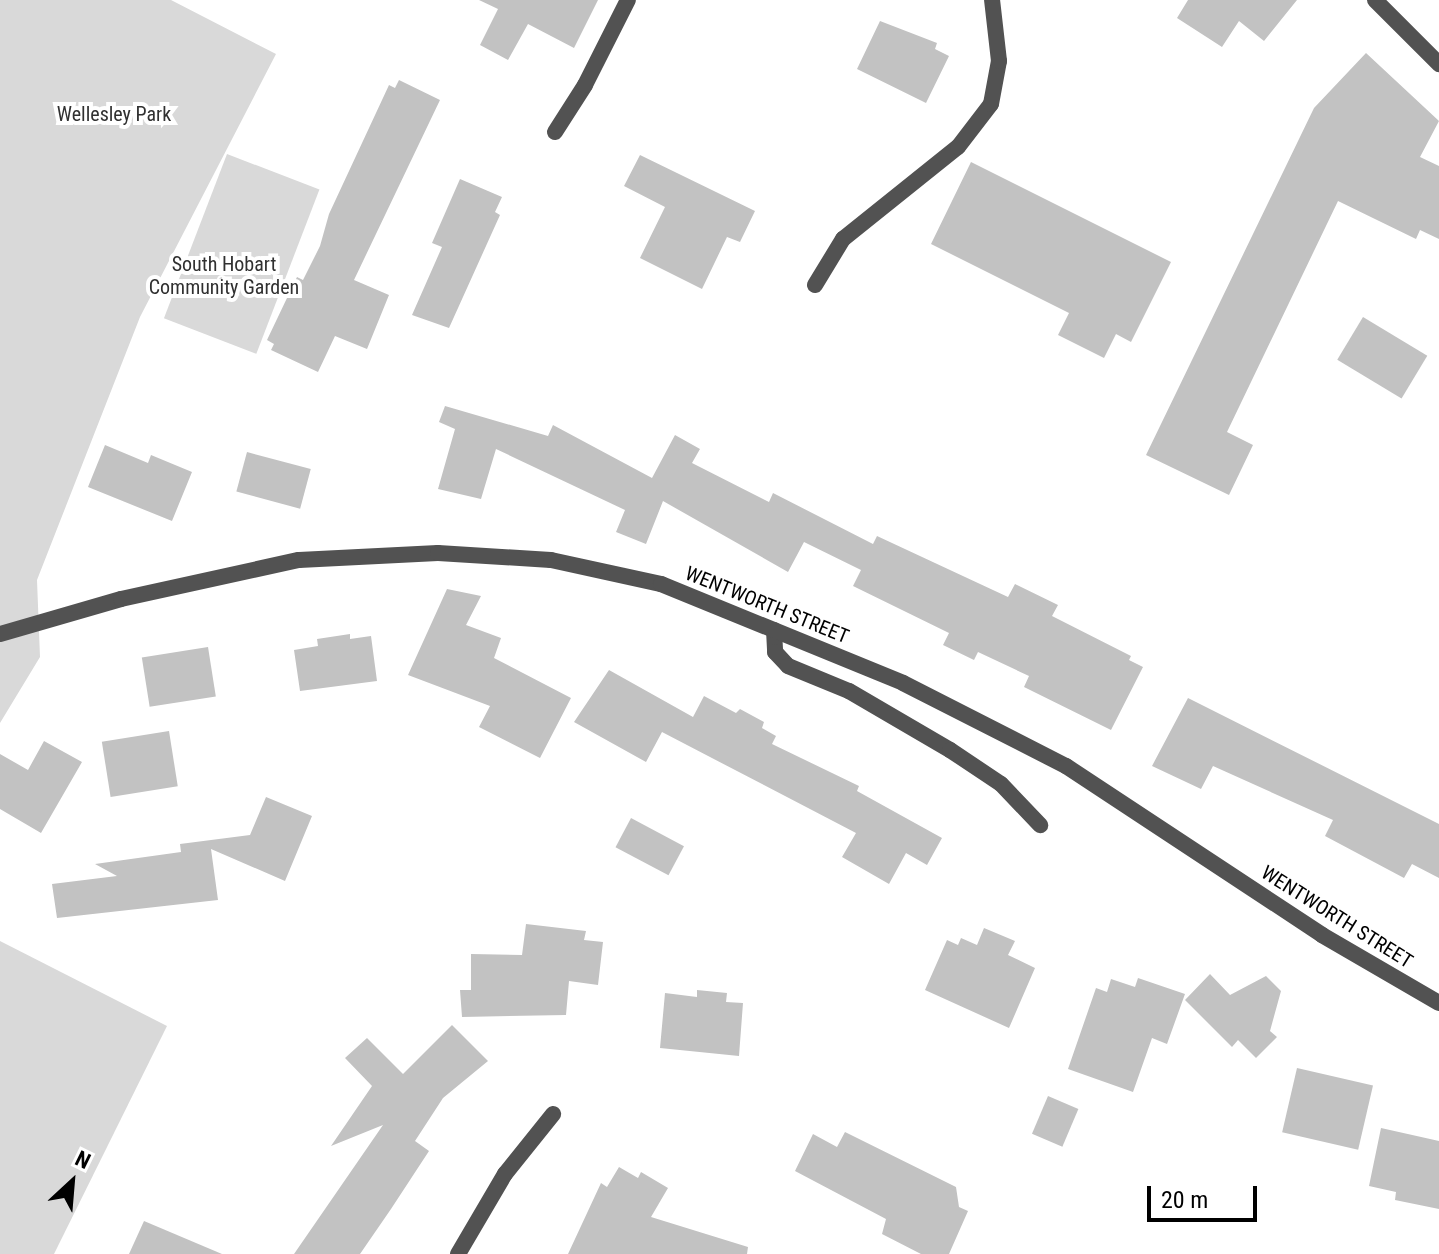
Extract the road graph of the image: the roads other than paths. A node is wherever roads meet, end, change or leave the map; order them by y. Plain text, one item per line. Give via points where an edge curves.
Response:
1 (628, 0) edge
2 (992, 0) edge
3 (1375, 0) edge
4 (1439, 64) edge
5 (555, 132) dead end
6 (815, 285) dead end
7 (774, 630) junction
8 (0, 634) edge
9 (1040, 825) dead end
10 (1439, 1003) edge
11 (553, 1114) dead end
12 (458, 1254) edge

1 - 5 street
2 - 6 street via 999,61 991,104 958,147 843,239
3 - 4 street
7 - 8 street, WENTWORTH STREET via 661,584 551,560 438,553 299,560 121,599
7 - 9 street via 775,652 788,666 849,691 950,750 1001,784
7 - 10 street, WENTWORTH STREET via 903,683 1066,766 1322,935
11 - 12 street via 505,1174

